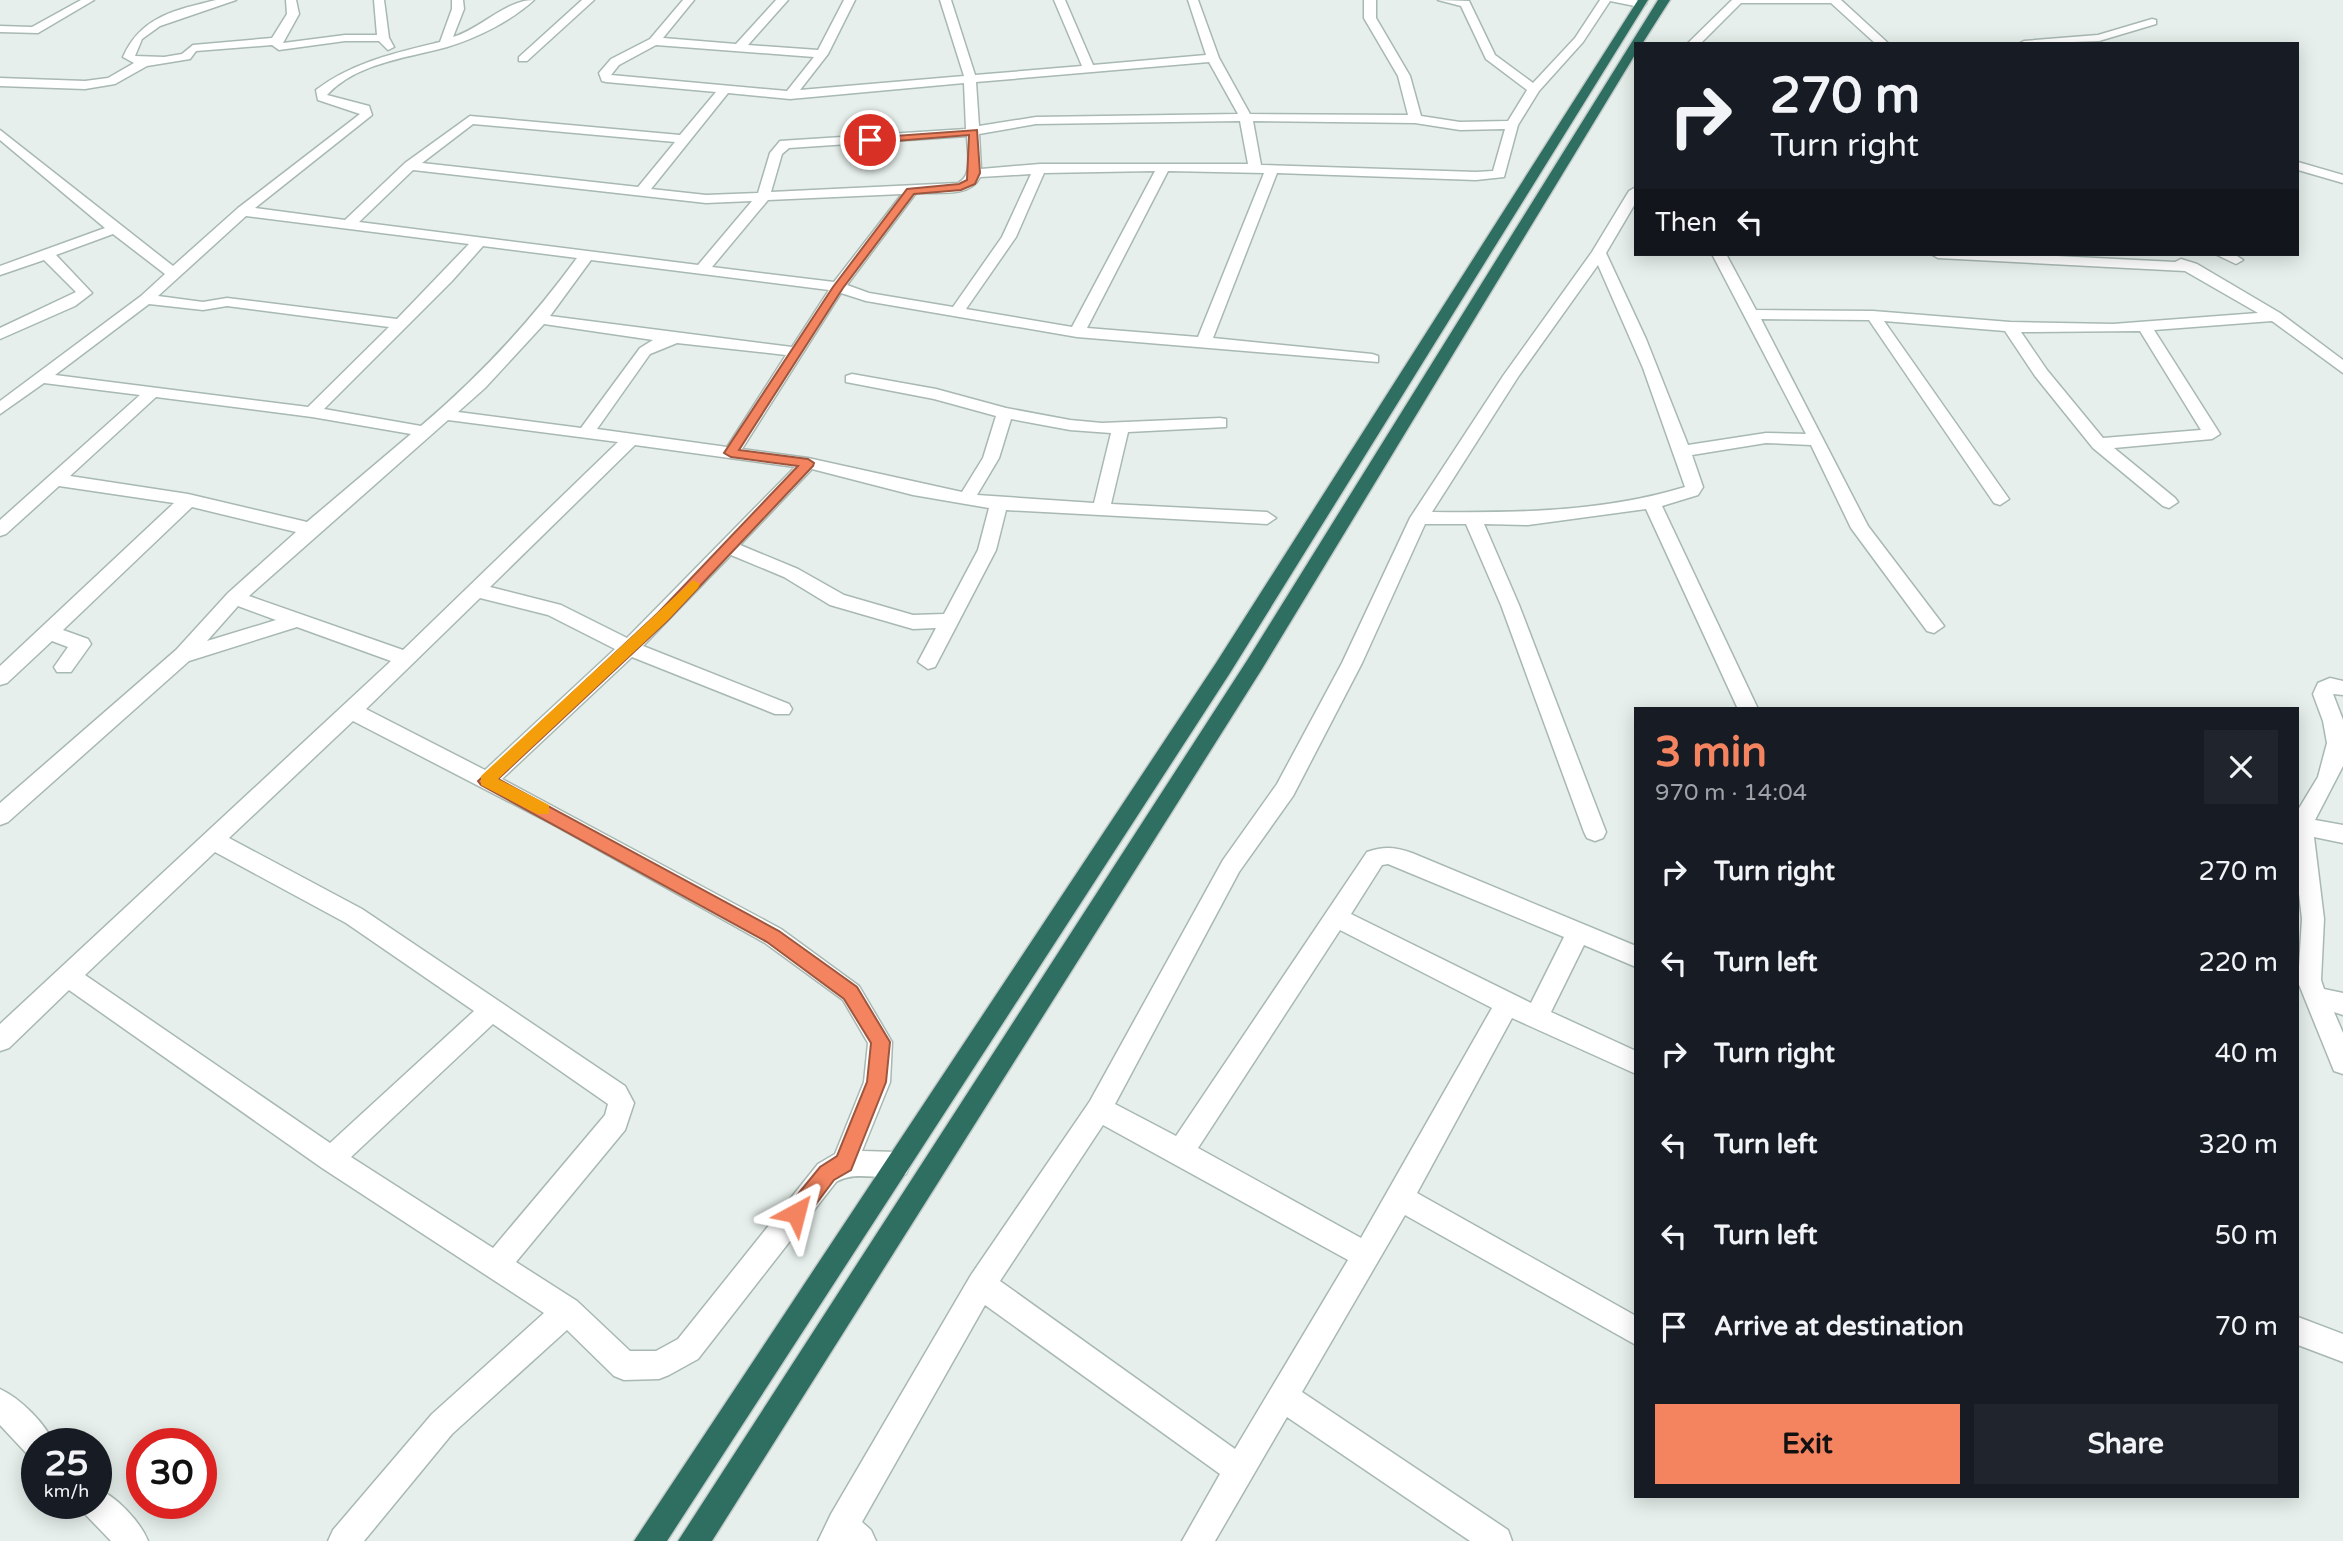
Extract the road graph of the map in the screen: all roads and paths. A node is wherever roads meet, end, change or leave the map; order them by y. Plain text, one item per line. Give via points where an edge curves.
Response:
1 (89, 0) edge
2 (231, 0) edge
3 (291, 0) edge
4 (379, 0) edge
5 (457, 0) edge
6 (528, 0) edge
7 (589, 0) edge
8 (689, 0) edge
9 (782, 0) edge
10 (849, 0) edge
11 (946, 0) edge
12 (1060, 0) edge
13 (1193, 0) edge
14 (1370, 0) edge
15 (1443, 0) edge
16 (1605, 0) edge
17 (1615, 0) edge
18 (1664, 0) edge
19 (1738, 0) edge
20 (1834, 0) edge
21 (1642, 2) edge
22 (2152, 22) dead end
23 (0, 29) edge
24 (383, 38) junction
25 (276, 41) junction
26 (654, 41) junction
27 (1637, 42) edge
28 (1695, 42) edge
29 (1880, 42) edge
30 (2049, 42) edge
31 (445, 43) junction
32 (740, 47) junction
33 (1634, 47) edge
34 (822, 54) junction
35 (393, 55) junction
36 (1213, 58) junction
37 (523, 59) dead end
38 (146, 61) junction
39 (1088, 67) junction
40 (970, 77) junction
41 (0, 82) edge
42 (1534, 89) junction
43 (723, 91) junction
44 (790, 94) junction
45 (1246, 117) junction
46 (1415, 120) junction
47 (1511, 125) junction
48 (974, 132) junction
49 (0, 134) edge
50 (681, 139) junction
51 (410, 166) junction
52 (2299, 166) edge
53 (1163, 168) junction
54 (1040, 169) junction
55 (1255, 169) junction
56 (1272, 169) junction
57 (975, 173) junction
58 (2343, 179) edge
59 (911, 191) junction
60 (640, 193) junction
61 (1634, 194) edge
62 (763, 197) junction
63 (243, 211) junction
64 (350, 223) junction
65 (114, 229) junction
66 (480, 240) junction
67 (1599, 253) junction
68 (48, 255) junction
69 (587, 255) junction
70 (1720, 256) edge
71 (1977, 256) edge
72 (2164, 256) edge
73 (2192, 267) junction
74 (702, 270) junction
75 (0, 271) edge
76 (173, 274) junction
77 (838, 287) junction
78 (146, 299) junction
79 (957, 312) junction
80 (1752, 314) junction
81 (1873, 316) junction
82 (2275, 316) junction
83 (540, 319) junction
84 (398, 324) junction
85 (2144, 326) junction
86 (2010, 327) junction
87 (1077, 332) junction
88 (0, 334) edge
89 (677, 338) junction
90 (1203, 344) junction
91 (797, 352) junction
92 (1371, 359) dead end
93 (2342, 367) edge
94 (39, 378) junction
95 (852, 379) dead end
96 (155, 390) junction
97 (0, 409) edge
98 (312, 412) junction
99 (1005, 413) junction
100 (445, 415) junction
101 (1220, 423) dead end
102 (1121, 427) junction
103 (426, 432) junction
104 (586, 433) junction
105 (631, 439) junction
106 (1817, 440) junction
107 (2099, 444) junction
108 (1683, 451) junction
109 (731, 453) junction
110 (808, 463) junction
111 (57, 480) junction
112 (966, 499) junction
113 (2000, 499) dead end
114 (188, 500) junction
115 (2169, 502) dead end
116 (1652, 503) junction
117 (999, 504) junction
118 (1101, 510) junction
119 (1267, 518) dead end
120 (1419, 518) junction
121 (1473, 519) junction
122 (310, 529) junction
123 (0, 530) edge
124 (727, 547) junction
125 (475, 590) junction
126 (235, 598) junction
127 (301, 620) junction
128 (949, 621) junction
129 (1934, 626) dead end
130 (51, 633) junction
131 (629, 648) junction
132 (183, 655) junction
133 (406, 659) junction
134 (928, 662) dead end
135 (64, 667) dead end
136 (0, 678) edge
137 (2343, 688) edge
138 (1747, 707) edge
139 (782, 709) dead end
140 (350, 710) junction
141 (486, 781) junction
142 (0, 816) edge
143 (2302, 826) junction
144 (1595, 832) dead end
145 (2343, 834) edge
146 (215, 841) junction
147 (1334, 916) junction
148 (1578, 933) junction
149 (1634, 956) edge
150 (69, 977) junction
151 (2316, 997) junction
152 (2343, 1003) edge
153 (1507, 1004) junction
154 (492, 1009) junction
155 (1536, 1017) junction
156 (0, 1040) edge
157 (1634, 1062) edge
158 (2343, 1063) edge
159 (1099, 1109) junction
160 (1180, 1152) junction
161 (331, 1160) junction
162 (844, 1163) junction
163 (897, 1165) junction
164 (1400, 1198) junction
165 (1367, 1256) junction
166 (496, 1265) junction
167 (981, 1285) junction
168 (567, 1311) junction
169 (1634, 1330) edge
170 (2299, 1331) edge
171 (2343, 1348) edge
172 (1285, 1398) junction
173 (0, 1404) edge
174 (23, 1428) edge
175 (1241, 1471) junction
176 (112, 1519) edge
177 (845, 1536) edge
178 (133, 1541) edge
179 (344, 1541) edge
180 (649, 1541) edge
181 (694, 1541) edge
182 (1198, 1541) edge
183 (1497, 1541) edge

1 - 23 street via 34,31
2 - 38 street via 170,18 139,36 129,57
3 - 25 street via 293,14
4 - 24 street
5 - 31 street
6 - 31 street via 475,33
7 - 37 street
8 - 26 street
9 - 32 street
10 - 34 street
11 - 40 street
12 - 39 street
13 - 36 street
14 - 46 street via 1370,18 1404,76
15 - 42 street via 1465,4 1490,58
16 - 42 street via 1579,40
17 - 21 street
18 - 27 highway
19 - 20 street
19 - 28 street
20 - 29 street
21 - 163 highway via 1231,657
22 - 30 street via 2099,38
24 - 25 street via 278,47
24 - 35 street
25 - 38 street via 193,48 186,57
26 - 32 street
26 - 43 street via 615,62 606,78
31 - 35 street
32 - 34 street
33 - 181 highway via 1255,664
34 - 44 street
35 - 63 street via 342,75 320,93 326,100 365,109 366,115
36 - 39 street
36 - 45 street
38 - 41 street via 102,83
39 - 40 street
40 - 44 street
40 - 48 street
42 - 47 street
43 - 44 street
43 - 50 street
45 - 46 street
45 - 48 street via 994,124
45 - 55 street
46 - 47 street via 1460,126
47 - 56 street via 1499,174
48 - 57 street
48 - 62 street via 785,144 776,153
49 - 65 street
50 - 51 street via 478,119 462,124
50 - 60 street
51 - 60 street
51 - 64 street
52 - 58 street
53 - 54 street
53 - 55 street
53 - 87 street
54 - 57 street
54 - 79 street via 1009,237
55 - 56 street
56 - 90 street
57 - 59 street via 971,182 961,187
59 - 62 street
59 - 77 street
60 - 62 street via 706,199
61 - 67 street
62 - 74 street
63 - 64 street
63 - 76 street
64 - 66 street
65 - 68 street
65 - 76 street
66 - 69 street
66 - 84 street
67 - 108 street
67 - 120 street via 1511,376
68 - 75 street
68 - 88 street via 85,293
69 - 74 street
69 - 83 street
70 - 80 street
71 - 73 street
72 - 73 street
73 - 82 street
74 - 77 street
76 - 78 street
77 - 79 street via 866,297
77 - 91 street
78 - 84 street via 203,306 227,302
78 - 94 street
79 - 87 street
80 - 81 street
80 - 106 street
81 - 86 street
81 - 113 street
82 - 85 street
82 - 93 street
83 - 89 street
83 - 100 street via 479,386
84 - 98 street
85 - 86 street
85 - 107 street via 2212,434
86 - 107 street
87 - 90 street
89 - 91 street
89 - 104 street via 645,351
90 - 92 street
91 - 109 street
94 - 96 street
94 - 97 street
95 - 99 street via 936,394
96 - 98 street
96 - 111 street
98 - 103 street
99 - 102 street via 1070,425
99 - 112 street via 991,458
100 - 103 street
100 - 104 street
101 - 102 street
102 - 118 street
103 - 122 street
104 - 105 street
105 - 109 street
105 - 125 street
106 - 108 street via 1766,438
106 - 129 street via 1860,528
107 - 115 street
108 - 116 street via 1692,491
109 - 110 street
110 - 112 street
110 - 124 street
111 - 114 street
111 - 123 street
112 - 117 street
114 - 122 street
114 - 130 street
116 - 121 street via 1528,519
116 - 138 street
117 - 118 street
117 - 128 street via 987,550
118 - 119 street
120 - 121 street
120 - 159 street via 1352,663 1285,790 1231,866
121 - 144 street
122 - 126 street
124 - 128 street via 791,573 838,600 913,622
124 - 131 street
125 - 131 street via 554,610
125 - 133 street
126 - 127 street
126 - 132 street
127 - 132 street
127 - 133 street
128 - 134 street
130 - 135 street via 80,644
130 - 136 street
131 - 139 street
131 - 141 street
132 - 142 street
133 - 140 street
137 - 143 street via 2330,685 2323,694 2341,737 2341,749
140 - 141 street
140 - 146 street
141 - 162 street via 773,936 851,993 880,1042 877,1082
143 - 145 street
143 - 151 street via 2313,919 2309,980
146 - 150 street
146 - 154 street via 354,916
147 - 148 street via 1376,858 1388,855
147 - 153 street
147 - 160 street
148 - 149 street
148 - 155 street
150 - 156 street
150 - 161 street
151 - 152 street
151 - 158 street
153 - 155 street
153 - 164 street
154 - 161 street
154 - 166 street via 616,1094 621,1103 617,1121
155 - 157 street
159 - 160 street
159 - 167 street
160 - 165 street
161 - 166 street
162 - 163 street
162 - 168 street via 827,1174 688,1349 659,1365 625,1366
163 - 180 highway
164 - 165 street
164 - 169 street
165 - 172 street
166 - 168 street
167 - 175 street
167 - 177 street
168 - 179 street via 442,1424
170 - 171 street
172 - 175 street
172 - 183 street
173 - 174 street
175 - 182 street
176 - 178 street

